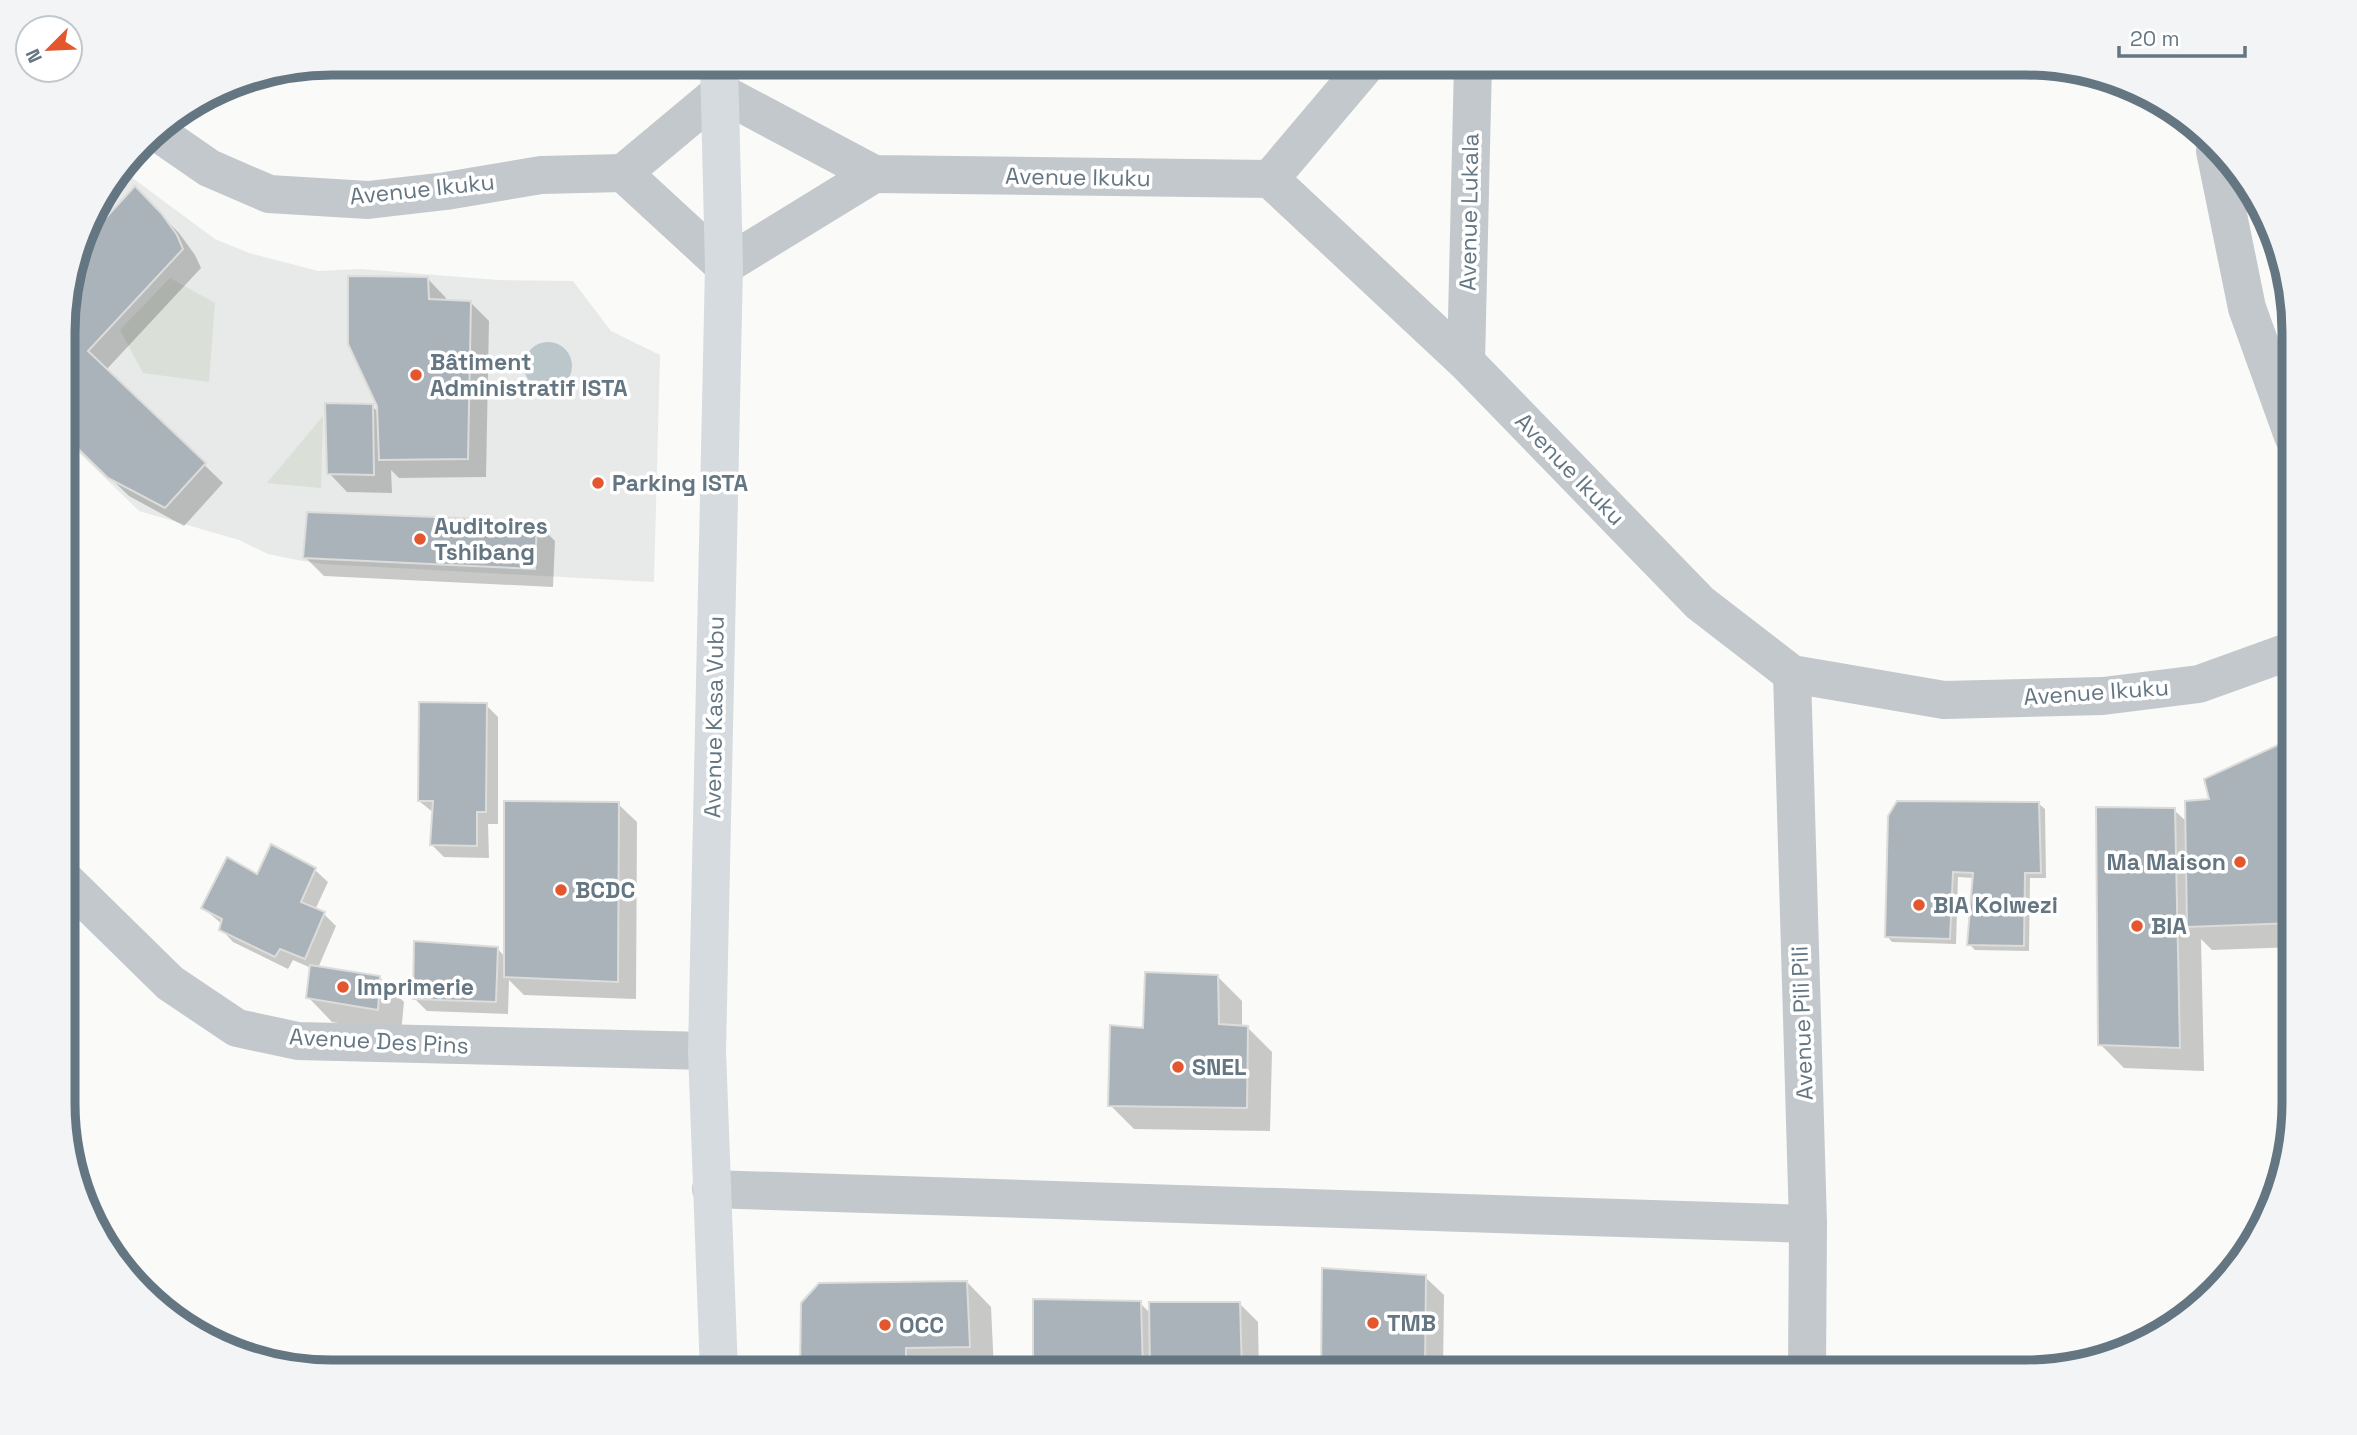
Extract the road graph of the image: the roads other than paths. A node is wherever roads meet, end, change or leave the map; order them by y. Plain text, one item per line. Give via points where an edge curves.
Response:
1 (1358, 75) edge
2 (1473, 75) edge
3 (719, 77) edge
4 (165, 137) edge
5 (2217, 162) edge
6 (623, 173) junction
7 (874, 174) junction
8 (1270, 179) junction
9 (724, 265) junction
10 (1466, 362) junction
11 (2282, 405) edge
12 (2282, 654) edge
13 (1792, 674) junction
14 (75, 890) edge
15 (707, 1051) junction
16 (712, 1189) junction
17 (1808, 1224) junction
18 (719, 1360) edge
19 (1807, 1360) edge

1 - 8 street
2 - 10 street, Avenue Lukala
3 - 6 street
3 - 7 street
3 - 9 street, Avenue Kasa Vubu
4 - 6 street, Avenue Ikuku via 209,168 268,194 368,200 541,175
5 - 11 street via 2247,308
6 - 9 street
7 - 8 street, Avenue Ikuku
7 - 9 street
8 - 10 street, Avenue Ikuku
9 - 15 street, Avenue Kasa Vubu
10 - 13 street, Avenue Ikuku via 1700,603
12 - 13 street, Avenue Ikuku via 2199,684 2103,696 1944,700
13 - 17 street, Avenue Pili Pili
14 - 15 street, Avenue Des Pins via 170,983 237,1028 298,1041
15 - 16 street, Avenue Kasa Vubu
16 - 17 street
16 - 18 street, Avenue Kasa Vubu
17 - 19 street, Avenue Pili Pili

